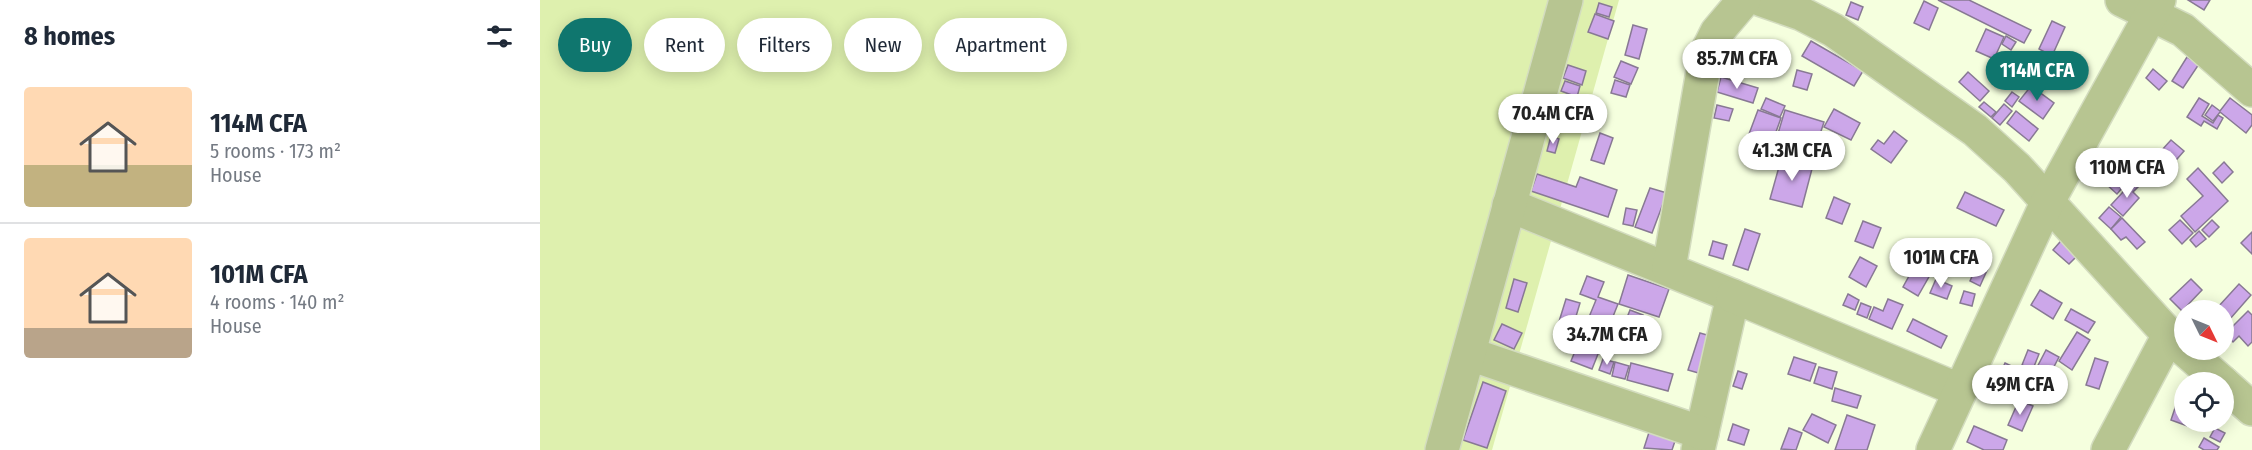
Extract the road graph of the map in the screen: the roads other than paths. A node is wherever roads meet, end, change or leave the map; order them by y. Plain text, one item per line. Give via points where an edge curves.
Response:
1 (1566, 0) edge
2 (1744, 0) edge
3 (1762, 0) edge
4 (2122, 0) edge
5 (2156, 6) edge
6 (2252, 90) edge
7 (2047, 202) junction
8 (1509, 205) junction
9 (1669, 268) junction
10 (1733, 296) junction
11 (2174, 340) edge
12 (2174, 352) edge
13 (1470, 354) junction
14 (2196, 360) edge
15 (2210, 372) edge
16 (1959, 390) junction
17 (2234, 393) edge
18 (2252, 409) edge
19 (1700, 442) edge
20 (1442, 450) edge
21 (1933, 450) edge
22 (2108, 450) edge

1 - 8 street
2 - 9 street via 1717,32 1706,54
3 - 7 street via 1833,30 1976,130
4 - 5 street
5 - 6 street
5 - 7 street
7 - 11 street
7 - 16 street
8 - 9 street
8 - 13 street
9 - 10 street
10 - 16 street
10 - 19 street
12 - 22 street
13 - 19 street
13 - 20 street
14 - 15 street
16 - 21 street
17 - 18 street

